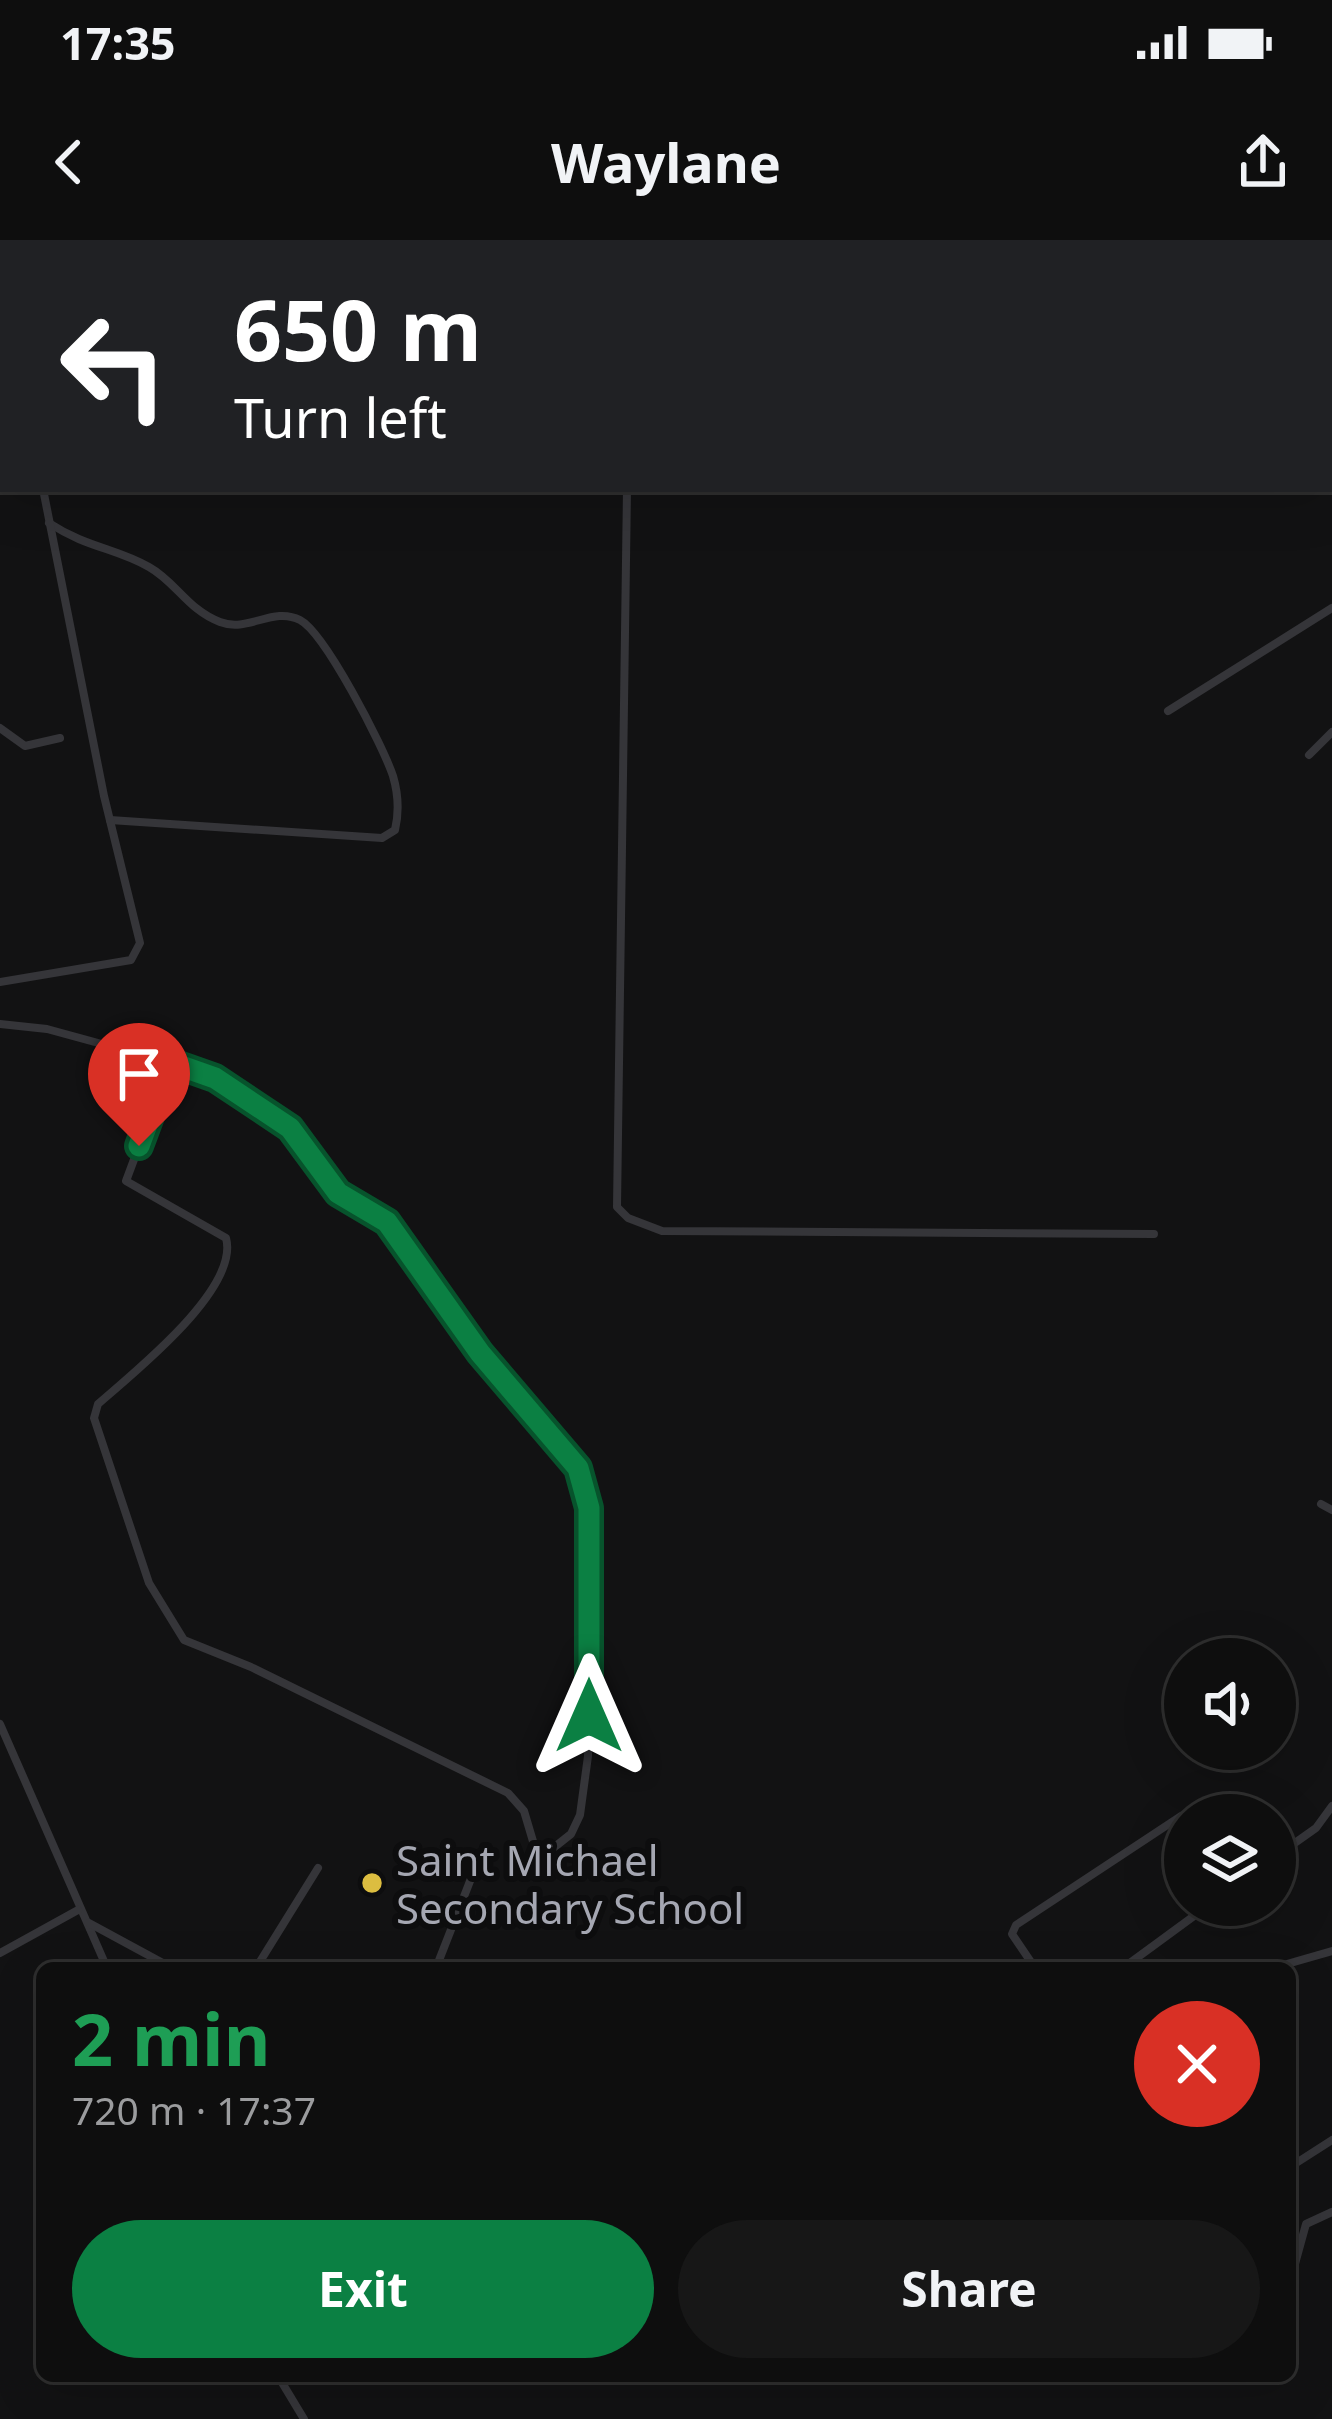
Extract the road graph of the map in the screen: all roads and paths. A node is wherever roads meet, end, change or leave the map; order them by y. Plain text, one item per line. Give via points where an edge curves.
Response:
1 (44, 492) edge
2 (627, 492) edge
3 (49, 523) junction
4 (1332, 608) edge
5 (1168, 711) dead end
6 (0, 728) edge
7 (1332, 732) edge
8 (60, 738) dead end
9 (1309, 755) dead end
10 (110, 820) junction
11 (0, 982) edge
12 (0, 1024) edge
13 (161, 1059) junction
14 (1154, 1234) dead end
15 (1321, 1504) dead end
16 (1332, 1510) edge
17 (0, 1724) edge
18 (1332, 1806) edge
19 (1326, 1816) junction
20 (1164, 1827) edge
21 (1332, 1833) edge
22 (1296, 1838) edge
23 (318, 1868) dead end
24 (472, 1876) dead end
25 (78, 1910) junction
26 (88, 1923) junction
27 (1180, 1926) edge
28 (1332, 1951) edge
29 (0, 1953) edge
30 (104, 1962) edge
31 (161, 1962) edge
32 (260, 1962) edge
33 (438, 1962) edge
34 (1031, 1962) edge
35 (1131, 1962) edge
36 (1294, 1962) edge
37 (1332, 2140) edge
38 (1296, 2163) edge
39 (1332, 2212) edge
40 (1296, 2261) edge
41 (282, 2382) edge
42 (304, 2419) edge

1 - 3 street
2 - 14 street via 617,1207 662,1231
3 - 10 street
3 - 10 street via 89,548 155,570 185,603 220,622 302,621 365,722 397,793 394,830 382,838
4 - 5 street
6 - 8 street via 25,746
7 - 9 street
10 - 11 street via 140,943 136,957
12 - 13 street
13 - 13 street via 215,1078 290,1128 338,1193 387,1222 480,1353 578,1468 589,1508 588,1756 580,1814 556,1848 535,1848 524,1811 508,1793 184,1640 149,1582 94,1418 98,1404 191,1318 228,1252 226,1238 127,1181 158,1095
15 - 16 street
17 - 25 street
18 - 19 street
19 - 21 street
19 - 22 street
20 - 34 street via 1016,1925 1014,1938
23 - 32 street
24 - 33 street
25 - 26 street
25 - 29 street
26 - 30 street
26 - 31 street
27 - 35 street
28 - 36 street
37 - 38 street
39 - 40 street via 1308,2219
41 - 42 street

